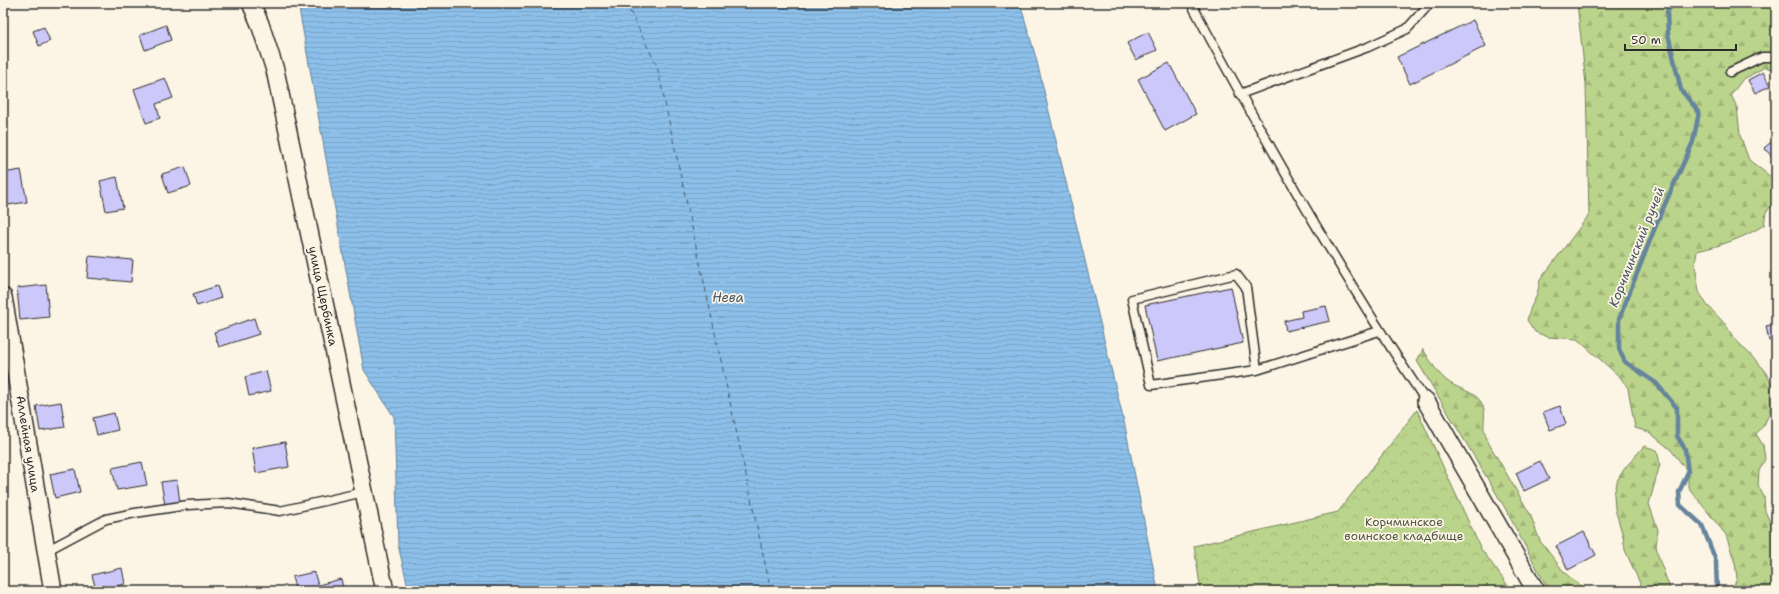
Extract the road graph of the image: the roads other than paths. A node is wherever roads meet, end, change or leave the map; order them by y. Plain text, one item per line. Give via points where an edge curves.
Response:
1 (251, 3) edge
2 (1191, 3) edge
3 (1430, 3) edge
4 (1776, 57) edge
5 (1730, 72) dead end
6 (1240, 94) junction
7 (3, 297) edge
8 (1379, 330) junction
9 (1257, 370) junction
10 (1426, 401) joint
11 (364, 492) junction
12 (46, 551) junction
13 (53, 591) edge
14 (385, 591) edge
15 (1536, 591) edge

1 - 11 street, улица Щербинка via 275,70
2 - 6 lane
3 - 6 lane via 1407,29 1368,47
4 - 5 lane via 1762,57
6 - 8 lane
7 - 12 street, Аллейная улица
8 - 9 lane
8 - 10 lane
9 - 9 lane via 1151,385 1132,299 1236,274 1246,287
10 - 15 street
11 - 12 lane via 280,511 229,503 188,505 135,513 106,519
11 - 14 street, улица Щербинка
12 - 13 street, Аллейная улица

